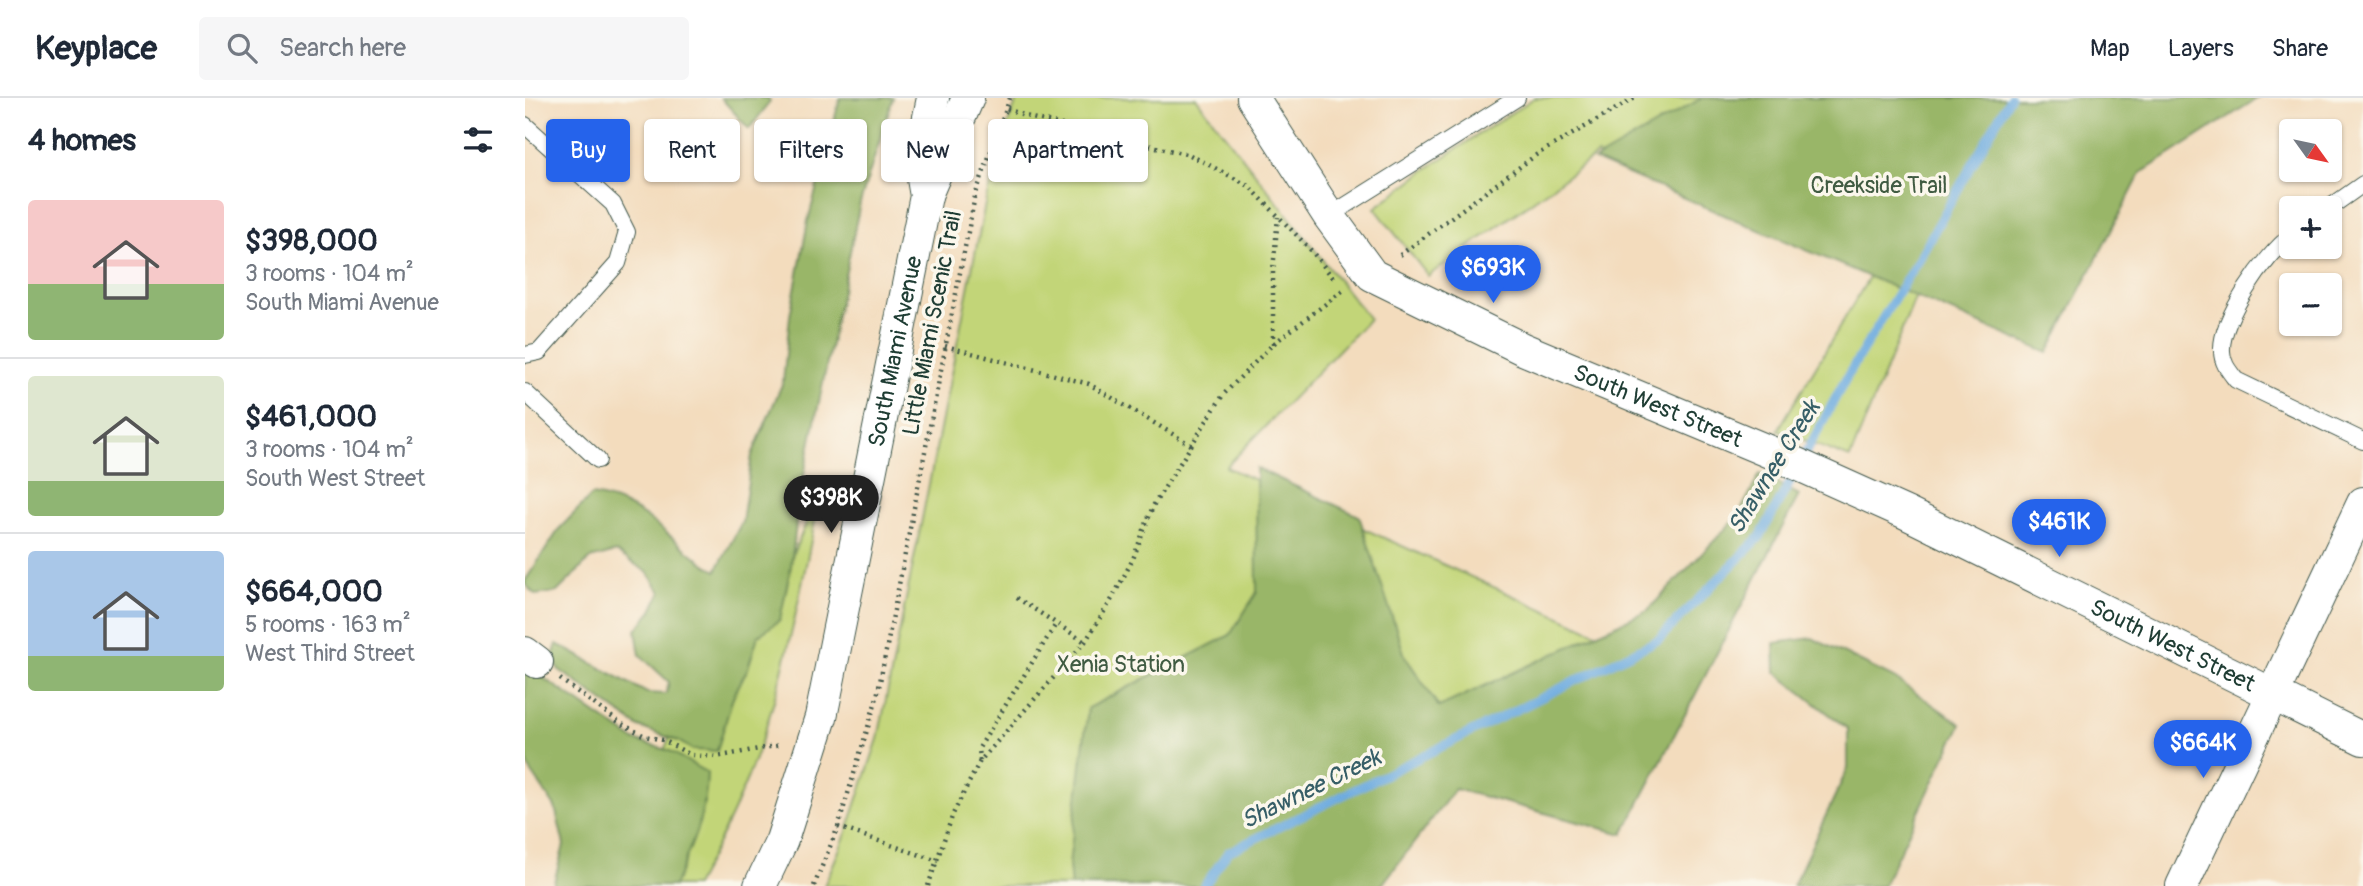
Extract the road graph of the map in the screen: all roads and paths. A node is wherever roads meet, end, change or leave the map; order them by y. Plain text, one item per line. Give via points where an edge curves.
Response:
1 (933, 98) edge
2 (968, 98) edge
3 (1010, 98) edge
4 (1253, 98) edge
5 (1517, 98) edge
6 (1635, 98) edge
7 (1007, 109) junction
8 (525, 125) edge
9 (2363, 184) edge
10 (926, 196) junction
11 (2342, 199) edge
12 (1278, 216) junction
13 (1329, 216) junction
14 (2279, 245) edge
15 (1372, 275) junction
16 (1343, 290) junction
17 (1273, 344) junction
18 (945, 346) junction
19 (525, 355) edge
20 (525, 391) edge
21 (2363, 442) edge
22 (1191, 445) junction
23 (599, 460) dead end
24 (2363, 503) edge
25 (1017, 598) dead end
26 (1056, 624) junction
27 (1084, 642) junction
28 (531, 657) edge
29 (2272, 695) junction
30 (2363, 739) edge
31 (813, 745) junction
32 (980, 761) junction
33 (838, 827) junction
34 (938, 861) junction
35 (815, 884) edge
36 (760, 886) edge
37 (928, 886) edge
38 (2182, 886) edge

1 - 10 street, South Miami Avenue via 920,161
2 - 10 street
3 - 7 path, Little Miami Scenic Trail
4 - 13 street, South West Street
5 - 13 lane
6 - 15 path via 1536,155
7 - 12 path via 1190,155 1249,186
7 - 18 path, Little Miami Scenic Trail via 975,196
8 - 19 lane via 613,204 627,232 618,263 539,352
9 - 11 lane
10 - 31 street, South Miami Avenue
12 - 16 path
12 - 17 path
13 - 15 street, South West Street
14 - 21 lane via 2257,271 2223,337 2225,365 2236,380
15 - 16 path
15 - 29 street, South West Street via 1523,349 1906,513
16 - 17 path
17 - 22 path via 1223,395
18 - 22 path via 1089,384
18 - 33 path, Little Miami Scenic Trail via 877,697
20 - 23 lane
22 - 27 path via 1153,506 1133,559
24 - 29 street
25 - 26 path
26 - 27 path
26 - 32 path via 979,748
27 - 32 path
28 - 31 path via 620,723 691,755 716,757 773,745
29 - 30 street, South West Street
29 - 38 street
31 - 36 street, South Miami Avenue via 782,840
32 - 34 path via 953,814
33 - 34 path
33 - 35 path, Little Miami Scenic Trail
34 - 37 path

